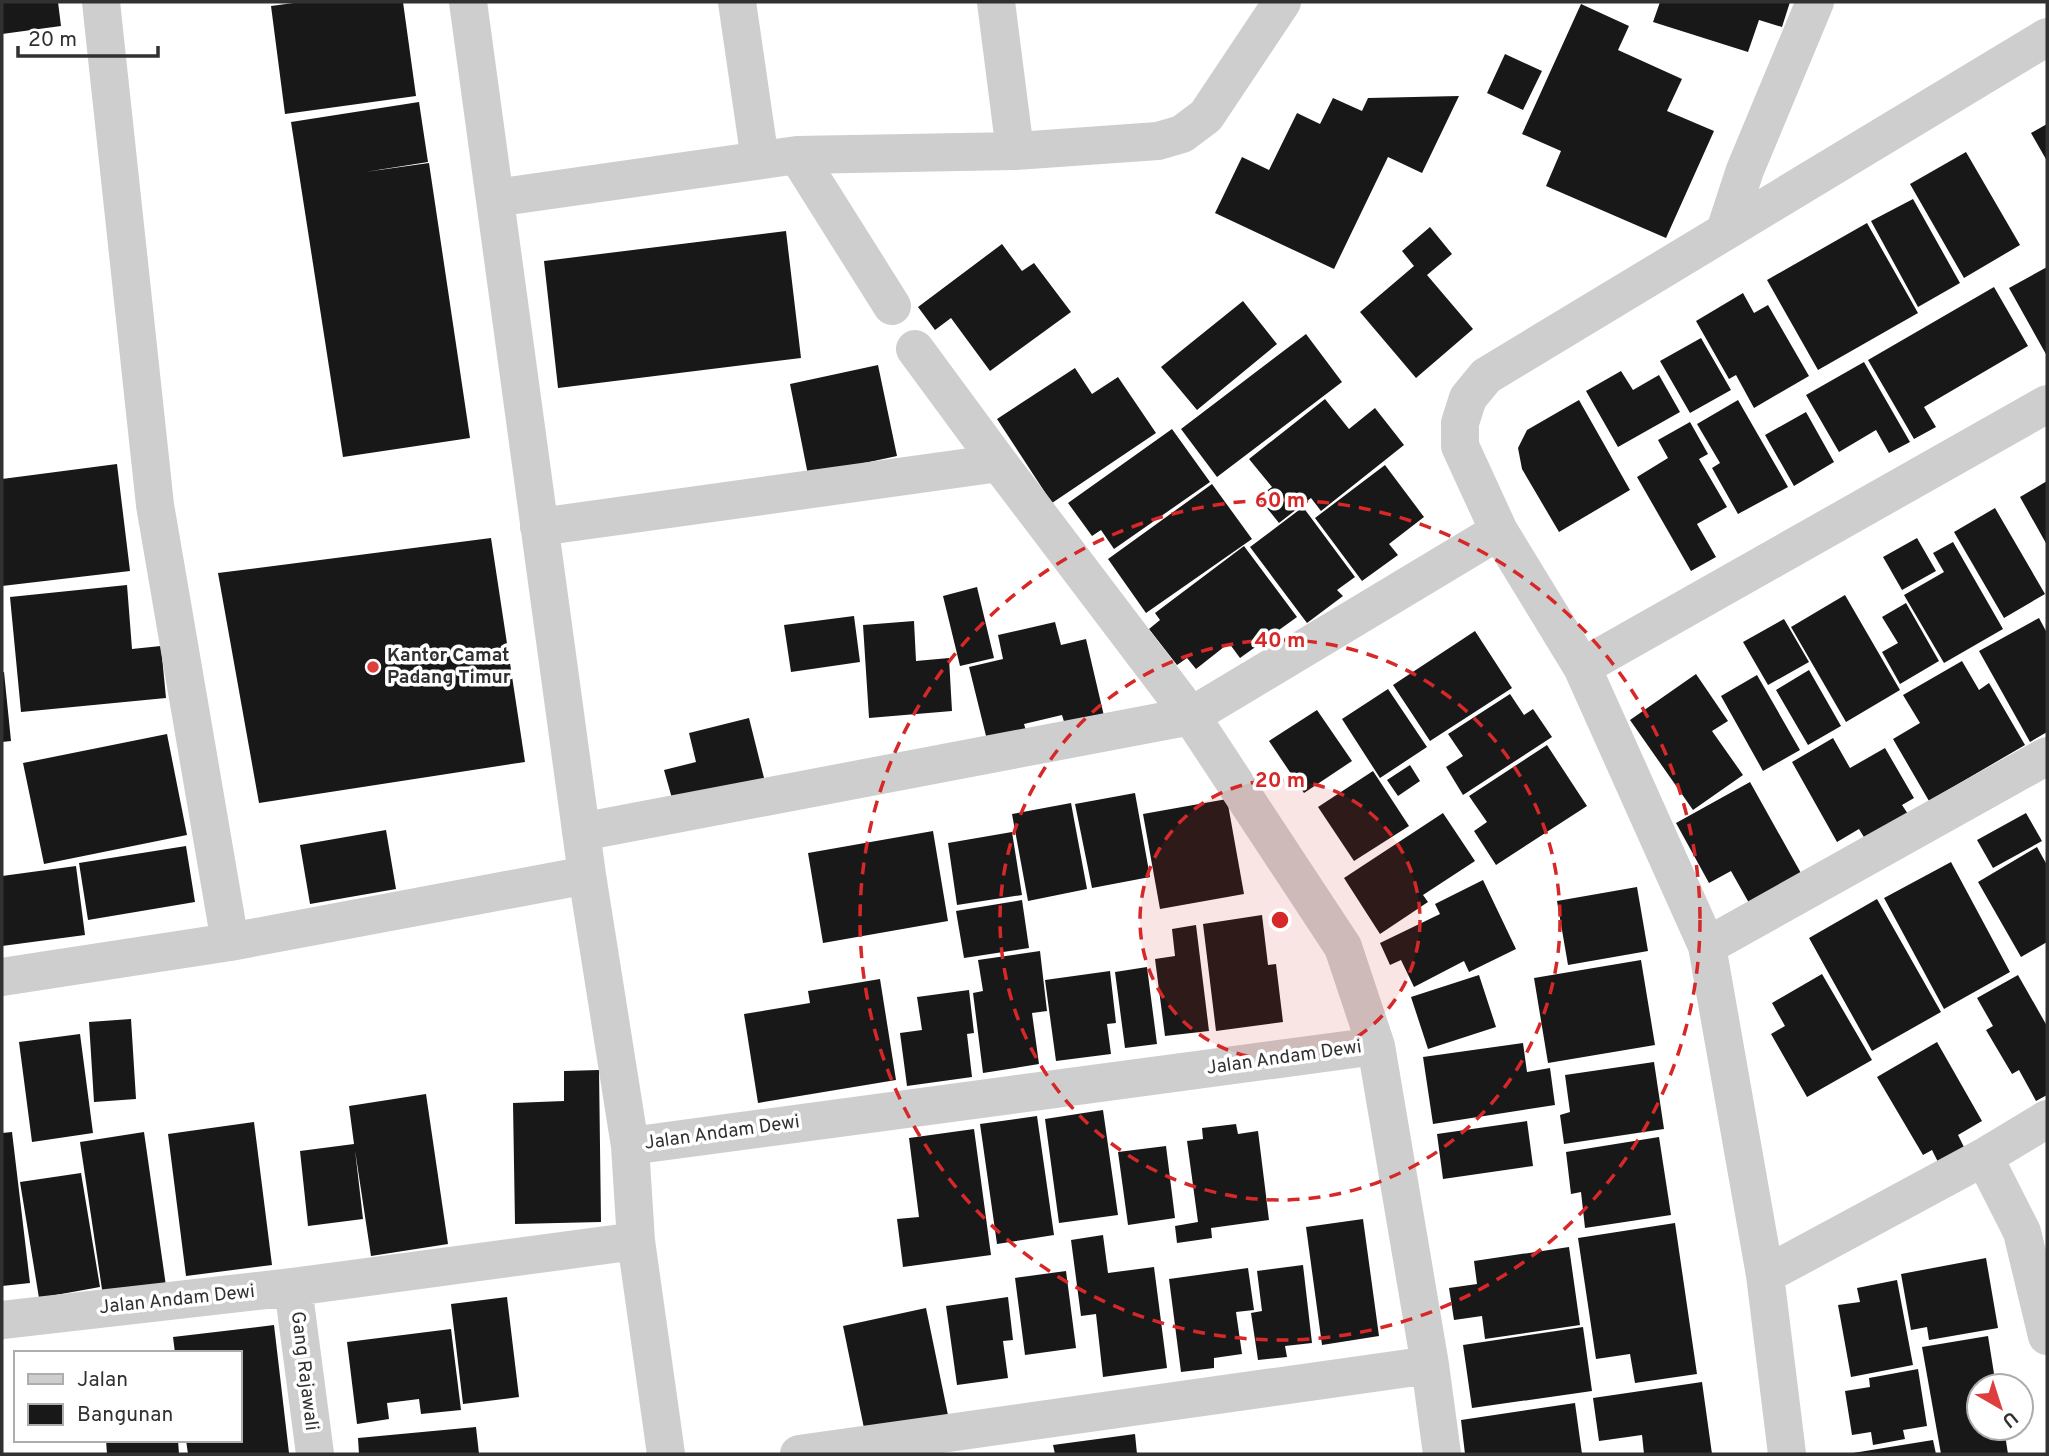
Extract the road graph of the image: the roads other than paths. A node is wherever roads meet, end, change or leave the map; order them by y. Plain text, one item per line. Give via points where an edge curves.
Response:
1 (101, 2) edge
2 (468, 2) edge
3 (737, 2) edge
4 (996, 2) edge
5 (1282, 2) edge
6 (1815, 2) edge
7 (2047, 37) edge
8 (1015, 151) junction
9 (797, 155) junction
10 (760, 160) junction
11 (495, 198) junction
12 (1725, 231) junction
13 (892, 306) dead end
14 (915, 349) dead end
15 (2047, 404) edge
16 (999, 463) junction
17 (539, 527) junction
18 (1499, 531) junction
19 (1582, 667) junction
20 (1191, 716) junction
21 (2047, 755) edge
22 (581, 832) junction
23 (587, 875) junction
24 (230, 942) junction
25 (1707, 946) junction
26 (2, 977) edge
27 (1376, 1046) junction
28 (2047, 1119) edge
29 (630, 1146) junction
30 (1984, 1157) junction
31 (2022, 1232) junction
32 (636, 1241) junction
33 (2047, 1271) edge
34 (1765, 1275) junction
35 (293, 1287) junction
36 (2, 1320) edge
37 (2047, 1336) edge
38 (1430, 1365) junction
39 (314, 1454) edge
40 (666, 1454) edge
41 (799, 1454) edge
42 (1442, 1454) edge
43 (1787, 1454) edge

1 - 24 street via 155,505
2 - 11 street
3 - 10 street
4 - 8 street
5 - 8 street via 1206,116 1182,134 1158,141
6 - 12 street via 1745,170
7 - 12 street
8 - 9 street
9 - 10 street
9 - 13 street
10 - 11 street
11 - 17 street
12 - 18 street via 1486,376 1468,398 1460,423 1461,446
14 - 16 street
15 - 19 street
16 - 17 street
16 - 20 street
17 - 22 street
18 - 19 street
18 - 20 street
19 - 25 street
20 - 22 street
20 - 27 street via 1343,947
21 - 25 street
22 - 23 street
23 - 24 street
23 - 29 street
24 - 26 street
25 - 34 street
27 - 29 street, Jalan Andam Dewi
27 - 38 street
28 - 30 street
29 - 32 street, Jalan Andam Dewi
30 - 31 street
30 - 34 street
31 - 33 street
31 - 37 street
32 - 35 street, Jalan Andam Dewi
32 - 40 street
34 - 43 street
35 - 36 street, Jalan Andam Dewi
35 - 39 street, Gang Rajawali
38 - 41 street
38 - 42 street

